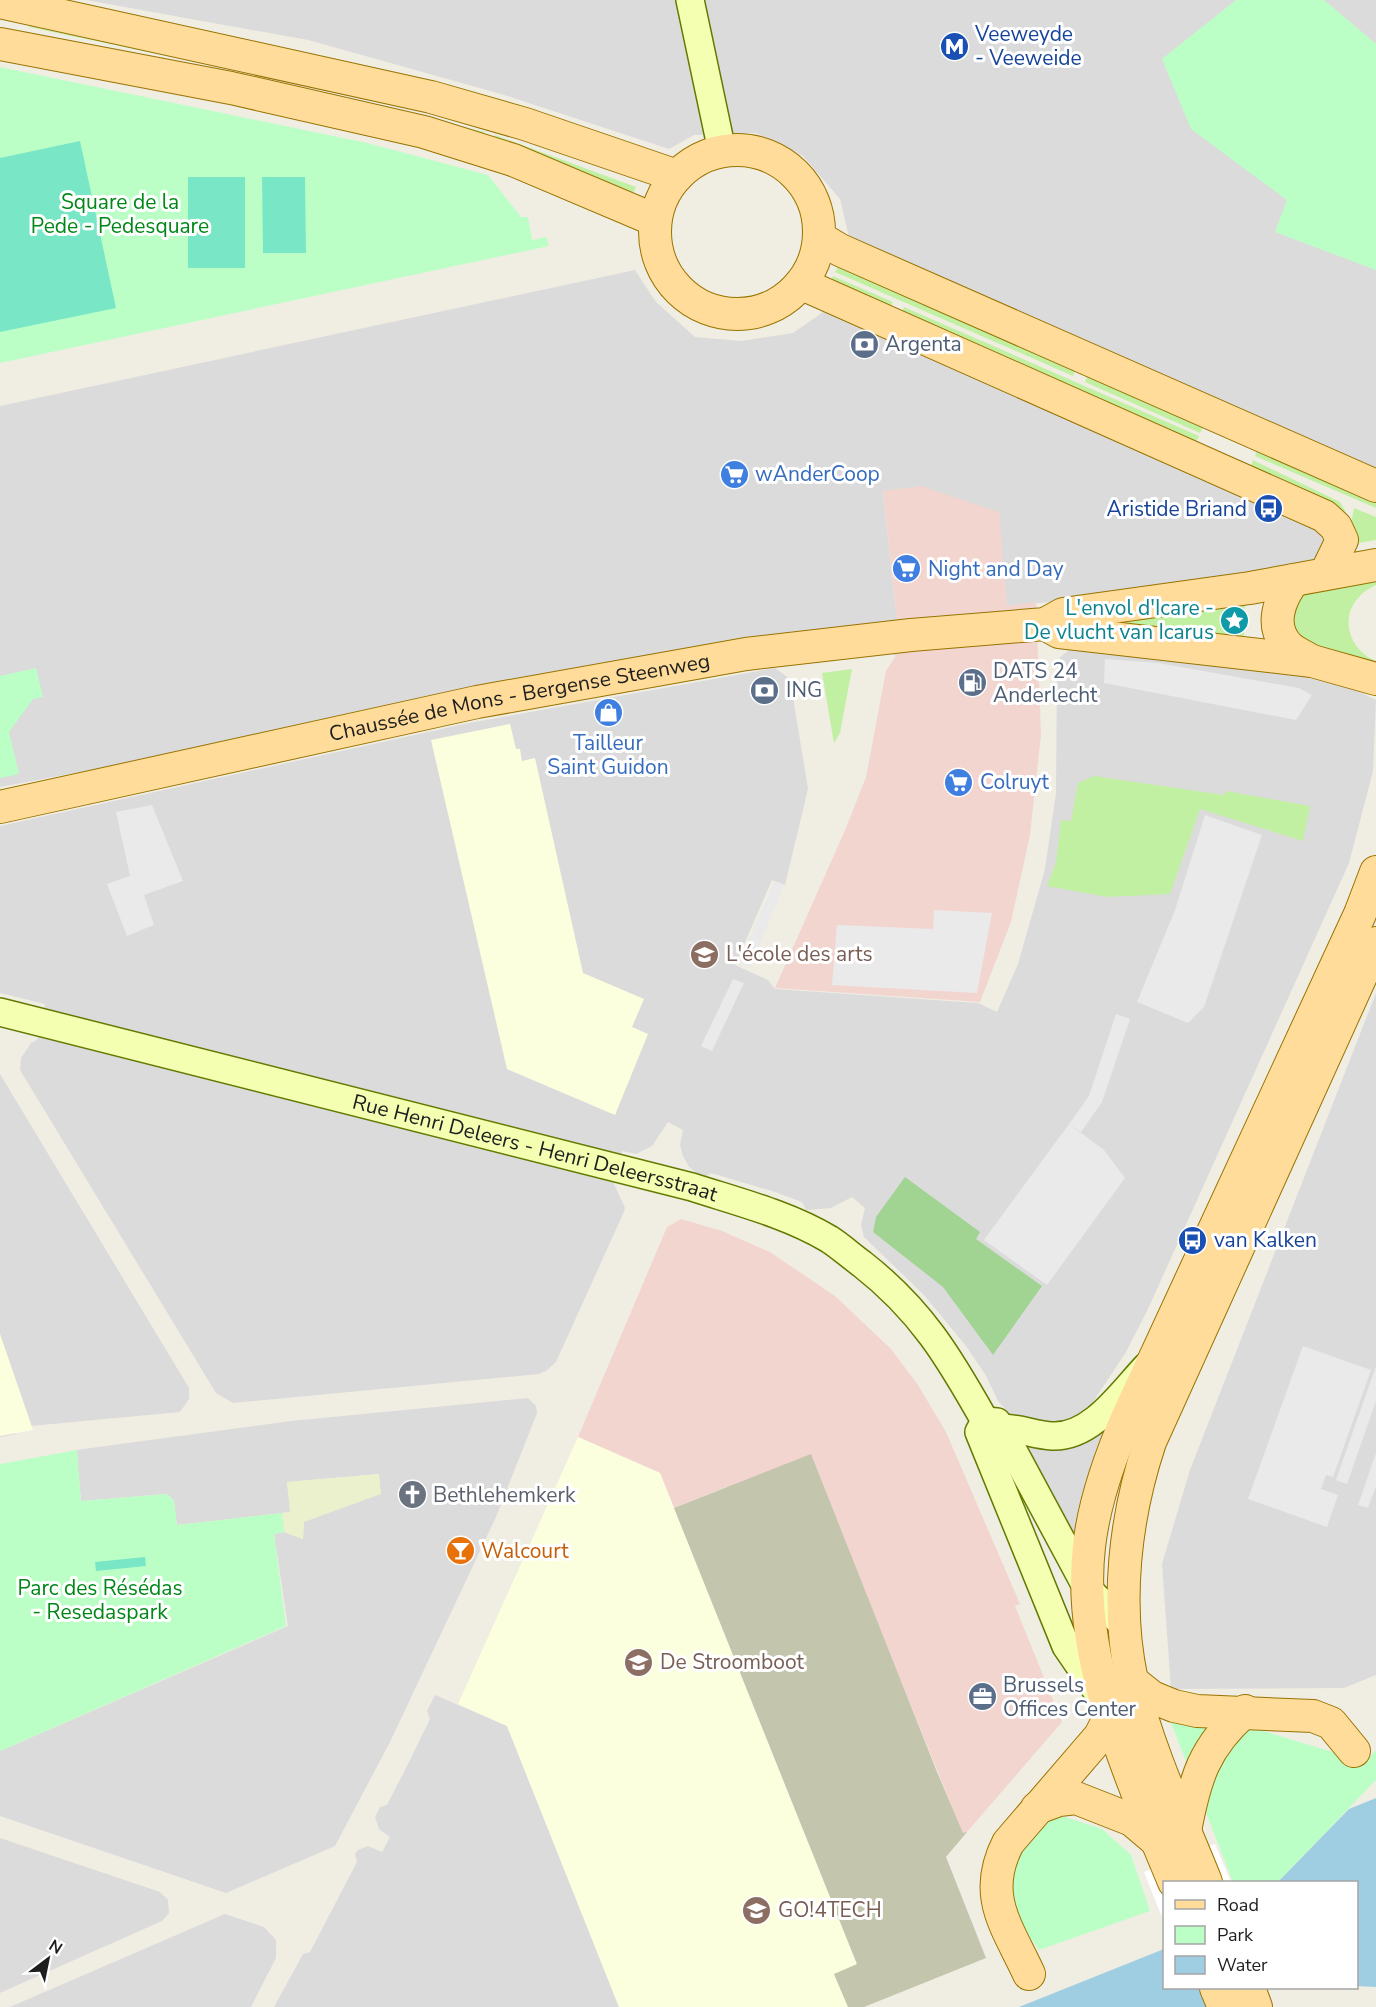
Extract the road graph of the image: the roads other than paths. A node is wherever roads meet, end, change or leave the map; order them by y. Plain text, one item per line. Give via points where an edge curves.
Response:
1 (690, 0) edge
2 (0, 2) edge
3 (0, 44) edge
4 (722, 151) junction
5 (677, 176) junction
6 (655, 220) junction
7 (820, 238) junction
8 (802, 284) junction
9 (1376, 486) edge
10 (1376, 565) edge
11 (1326, 573) junction
12 (1294, 580) junction
13 (1045, 624) junction
14 (1312, 661) junction
15 (1370, 680) edge
16 (0, 807) edge
17 (1376, 872) edge
18 (1376, 943) edge
19 (0, 1012) edge
20 (1158, 1355) junction
21 (989, 1427) junction
22 (1087, 1588) junction
23 (1126, 1628) junction
24 (1132, 1681) junction
25 (1108, 1709) junction
26 (1245, 1711) junction
27 (1354, 1751) dead end
28 (1037, 1808) junction
29 (1171, 1855) edge
30 (1205, 1881) edge
31 (1029, 1974) dead end
32 (1216, 1989) edge
33 (1249, 1989) edge
34 (1224, 2007) edge
35 (1256, 2007) edge

1 - 4 street
2 - 5 main road via 431,97 525,124
3 - 6 main road via 240,90 424,132 513,160
4 - 5 main road via 690,164
4 - 7 main road via 756,152 787,166 813,200
5 - 6 main road via 662,197
6 - 8 main road via 657,253 664,272 684,295 710,310 730,315 765,310
7 - 8 main road via 814,262
7 - 9 main road
8 - 11 main road via 1324,516 1342,540
10 - 11 main road, Chaussée de Mons - Bergense Steenweg
11 - 12 main road, Chaussée de Mons - Bergense Steenweg
12 - 13 main road, Chaussée de Mons - Bergense Steenweg via 1063,614
12 - 14 main road, Chaussée de Mons - Bergense Steenweg via 1285,592 1277,620 1288,646
13 - 14 main road, Chaussée de Mons - Bergense Steenweg via 1059,632
13 - 16 main road, Chaussée de Mons - Bergense Steenweg via 765,652 680,666 464,705
14 - 15 main road, Chaussée de Mons - Bergense Steenweg
17 - 20 main road
18 - 23 main road via 1150,1442 1130,1512
19 - 21 street, Rue Henri Deleers - Henri Deleersstraat via 622,1169 770,1212 830,1239 885,1282 919,1316 951,1360
20 - 21 street via 1091,1423 1075,1431 1053,1436
20 - 22 main road via 1106,1472 1089,1547
21 - 22 street, Rue Henri Deleers - Henri Deleersstraat
21 - 25 street, Rue Henri Deleers - Henri Deleersstraat via 1066,1646
22 - 23 street, Rue Henri Deleers - Henri Deleersstraat
22 - 25 main road via 1092,1635
23 - 24 main road
24 - 26 main road via 1174,1706 1197,1711
24 - 29 main road via 1161,1773
25 - 28 main road via 1100,1736
25 - 29 main road
26 - 27 main road via 1313,1716 1331,1723
26 - 29 main road via 1222,1731 1204,1760
28 - 29 main road via 1076,1798 1132,1820
28 - 31 main road via 1008,1843 994,1880 997,1902
29 - 30 main road
32 - 34 main road
33 - 35 main road

